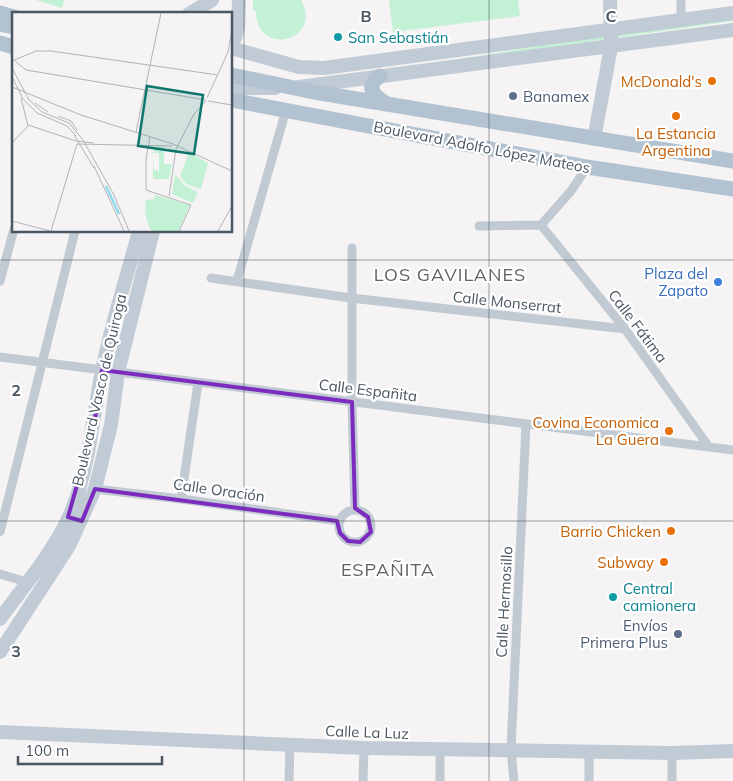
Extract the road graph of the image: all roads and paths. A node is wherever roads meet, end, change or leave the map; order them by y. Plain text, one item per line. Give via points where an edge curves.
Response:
1 (212, 0) edge
2 (239, 0) edge
3 (610, 0) edge
4 (681, 0) edge
5 (192, 12) edge
6 (207, 12) edge
7 (733, 13) edge
8 (680, 21) junction
9 (733, 30) edge
10 (611, 31) junction
11 (232, 46) edge
12 (611, 47) junction
13 (232, 49) edge
14 (232, 75) edge
15 (380, 76) junction
16 (232, 88) edge
17 (290, 88) junction
18 (232, 100) edge
19 (388, 105) junction
20 (286, 110) junction
21 (594, 139) junction
22 (733, 161) edge
23 (587, 167) junction
24 (733, 189) edge
25 (541, 225) junction
26 (479, 226) dead end
27 (13, 232) edge
28 (75, 232) edge
29 (139, 232) edge
30 (153, 232) edge
31 (352, 248) dead end
32 (211, 278) dead end
33 (0, 281) edge
34 (237, 281) junction
35 (351, 298) junction
36 (625, 329) junction
37 (0, 357) edge
38 (40, 362) junction
39 (102, 370) junction
40 (118, 372) junction
41 (198, 383) junction
42 (352, 402) junction
43 (526, 424) junction
44 (709, 447) junction
45 (733, 450) edge
46 (95, 489) junction
47 (182, 499) junction
48 (355, 510) junction
49 (68, 518) junction
50 (82, 521) junction
51 (339, 521) junction
52 (0, 532) edge
53 (0, 574) edge
54 (26, 582) junction
55 (0, 619) edge
56 (0, 652) edge
57 (0, 732) edge
58 (290, 745) junction
59 (364, 748) junction
60 (511, 749) junction
61 (440, 750) junction
62 (589, 751) junction
63 (733, 751) edge
64 (672, 753) junction
65 (289, 781) edge
66 (363, 781) edge
67 (440, 781) edge
68 (514, 781) edge
69 (589, 781) edge
70 (672, 781) edge

1 - 5 street
1 - 6 street
2 - 11 street via 238,28
3 - 10 street
4 - 8 street
7 - 8 street
8 - 10 street
9 - 12 street
10 - 12 street
10 - 13 street via 324,68 299,67
12 - 15 street
12 - 21 street
14 - 17 main road, Boulevard Adolfo López Mateos
15 - 17 street
15 - 19 main road via 371,87 375,97
16 - 17 street
17 - 19 main road, Boulevard Adolfo López Mateos
18 - 20 main road, Boulevard Adolfo López Mateos
19 - 21 main road, Boulevard Adolfo López Mateos
20 - 23 main road, Boulevard Adolfo López Mateos
20 - 34 street
21 - 22 main road, Boulevard Adolfo López Mateos
23 - 24 main road, Boulevard Adolfo López Mateos
23 - 25 street
25 - 26 street
25 - 36 street, Calle Fátima
27 - 33 street
28 - 38 street
29 - 39 street, Boulevard Vasco de Quiroga
30 - 40 street, Boulevard Vasco de Quiroga
31 - 35 street
32 - 34 street, Calle Monserrat
34 - 35 street, Calle Monserrat
35 - 36 street, Calle Monserrat
35 - 42 street
36 - 44 street, Calle Fátima
37 - 38 street, Calle Españita
38 - 39 street, Calle Españita
38 - 52 street
39 - 40 street, Calle Españita
39 - 49 street, Boulevard Vasco de Quiroga via 92,434
40 - 41 street, Calle Españita
40 - 46 street, Boulevard Vasco de Quiroga via 111,425
41 - 42 street, Calle Españita
41 - 47 street
42 - 43 street, Calle Españita
42 - 48 street
43 - 44 street, Calle Españita
43 - 60 street, Calle Hermosillo
44 - 45 street, Calle Españita
46 - 47 street, Calle Oración
46 - 50 street, Boulevard Vasco de Quiroga
47 - 51 street, Calle Oración
48 - 51 street via 345,513
48 - 51 street via 365,513 371,521 371,532 364,540 354,543 343,538
49 - 50 street
49 - 54 street, Boulevard Vasco de Quiroga
50 - 56 street, Boulevard Vasco de Quiroga via 59,563
53 - 54 street
54 - 55 street, Boulevard Vasco de Quiroga
57 - 58 street, Calle La Luz
58 - 59 street, Calle La Luz
58 - 65 street
59 - 61 street, Calle La Luz
59 - 66 street
60 - 61 street, Calle La Luz
60 - 62 street, Calle La Luz
60 - 68 street, Calle Hermosillo
61 - 67 street
62 - 64 street, Calle La Luz
62 - 69 street
63 - 64 street, Calle La Luz
64 - 70 street

